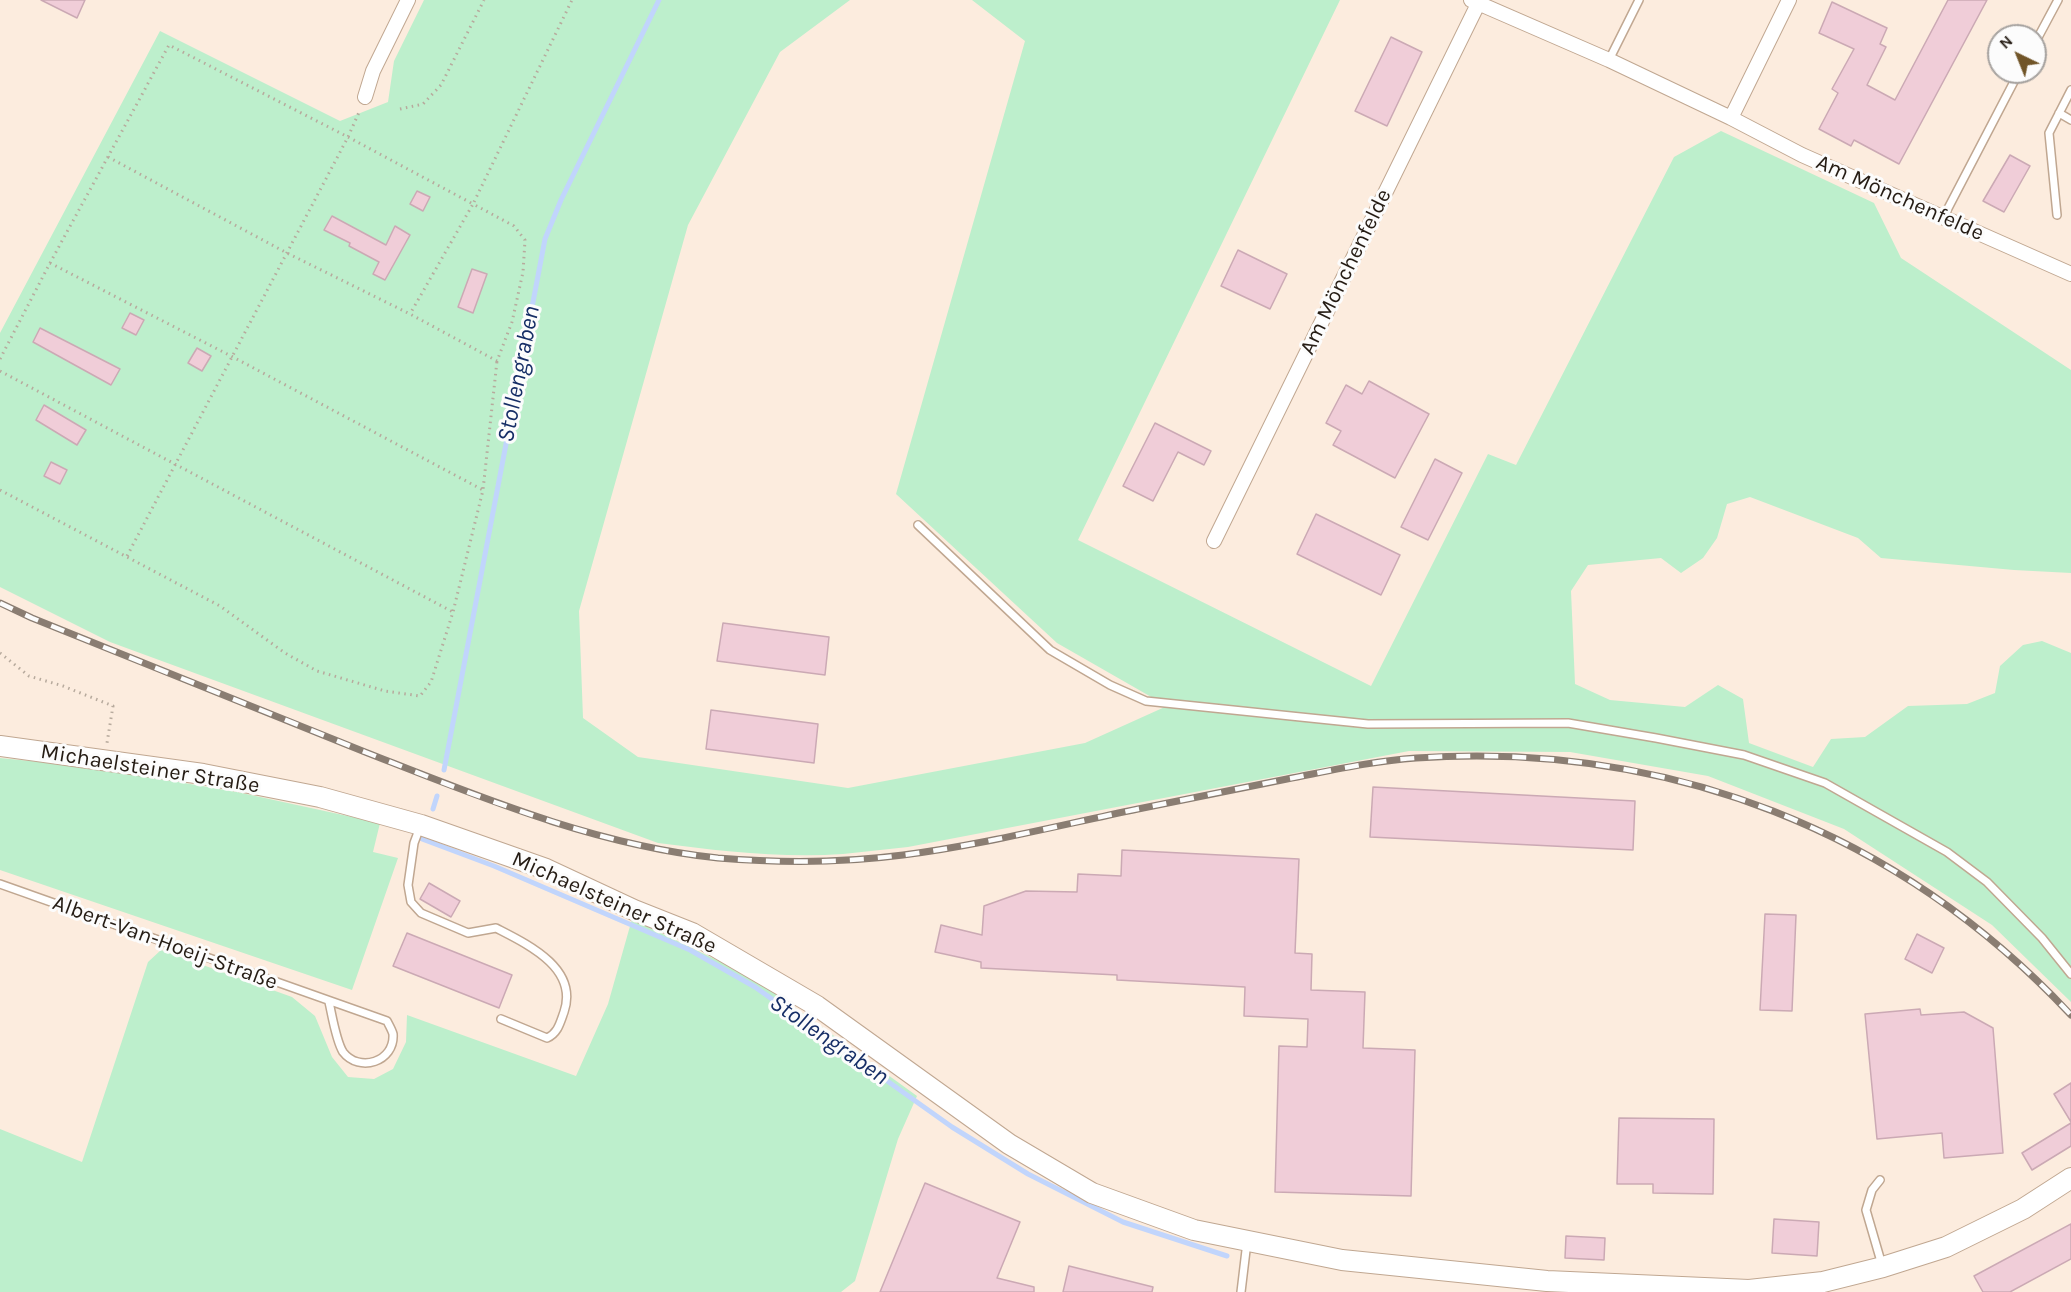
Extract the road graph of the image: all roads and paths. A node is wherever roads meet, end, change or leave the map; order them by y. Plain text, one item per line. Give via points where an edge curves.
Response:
1 (408, 0) edge
2 (484, 0) edge
3 (572, 0) edge
4 (1639, 0) edge
5 (1789, 0) edge
6 (2058, 0) edge
7 (1477, 1) edge
8 (2045, 24) edge
9 (1609, 60) junction
10 (2013, 84) edge
11 (2071, 90) edge
12 (365, 98) joint
13 (400, 109) dead end
14 (2059, 113) junction
15 (1731, 118) junction
16 (2071, 120) edge
17 (348, 137) junction
18 (108, 157) junction
19 (472, 204) junction
20 (2057, 215) dead end
21 (1944, 216) junction
22 (287, 253) junction
23 (50, 263) junction
24 (2071, 274) edge
25 (410, 314) junction
26 (231, 356) junction
27 (0, 359) edge
28 (497, 361) junction
29 (0, 371) edge
30 (174, 464) junction
31 (0, 490) edge
32 (483, 490) junction
33 (918, 525) dead end
34 (1214, 541) dead end
35 (127, 556) junction
36 (453, 612) junction
37 (0, 653) edge
38 (0, 746) edge
39 (104, 760) junction
40 (421, 825) junction
41 (0, 884) edge
42 (2071, 974) edge
43 (330, 1002) junction
44 (501, 1019) dead end
45 (2071, 1178) edge
46 (1880, 1180) dead end
47 (1248, 1240) junction
48 (1883, 1267) junction
49 (1824, 1287) edge
50 (1241, 1292) edge

1 - 12 street
2 - 13 path via 441,85 423,105
3 - 19 path
4 - 9 lane
5 - 15 street
6 - 8 lane
7 - 9 street, Am Mönchenfelde
7 - 34 street, Am Mönchenfelde
9 - 15 street, Am Mönchenfelde
10 - 21 lane
11 - 14 lane
12 - 17 path
14 - 16 lane
14 - 20 lane via 2049,133
15 - 21 street, Am Mönchenfelde via 1802,154
17 - 18 path via 169,45
17 - 19 path
17 - 22 path
18 - 22 path
18 - 23 path
19 - 25 path
19 - 28 path via 514,226 525,240 513,322
21 - 24 street, Am Mönchenfelde
22 - 25 path
22 - 26 path
23 - 26 path
23 - 27 path
25 - 28 path
26 - 30 path
26 - 32 path
28 - 32 path
29 - 30 path
30 - 35 path
30 - 36 path
31 - 35 path
32 - 36 path
33 - 42 lane via 1050,650 1110,686 1146,701 1368,724 1568,723 1744,755 1825,783 1947,852 1987,882
35 - 36 path via 220,606 317,671 385,691 420,696 432,682
37 - 39 path via 29,676 113,706
38 - 39 street, Michaelsteiner Straße
39 - 40 street, Michaelsteiner Straße via 320,797
40 - 44 lane via 412,854 408,885 411,902 421,913 468,933 496,928 556,967 565,985 567,1004 554,1035 547,1038
40 - 47 street, Michaelsteiner Straße via 546,869 692,933 817,1006 1009,1144 1092,1192 1194,1230
41 - 43 lane, Albert-Van-Hoeij-Straße
43 - 43 lane, Albert-Van-Hoeij-Straße via 387,1022 393,1034 381,1060 369,1064 355,1062 343,1052
45 - 48 street, Michaelsteiner Straße via 1978,1232 1946,1247
46 - 48 lane via 1872,1190 1866,1210
47 - 49 street, Michaelsteiner Straße via 1342,1260 1547,1281 1749,1290
47 - 50 lane
48 - 49 street, Michaelsteiner Straße

